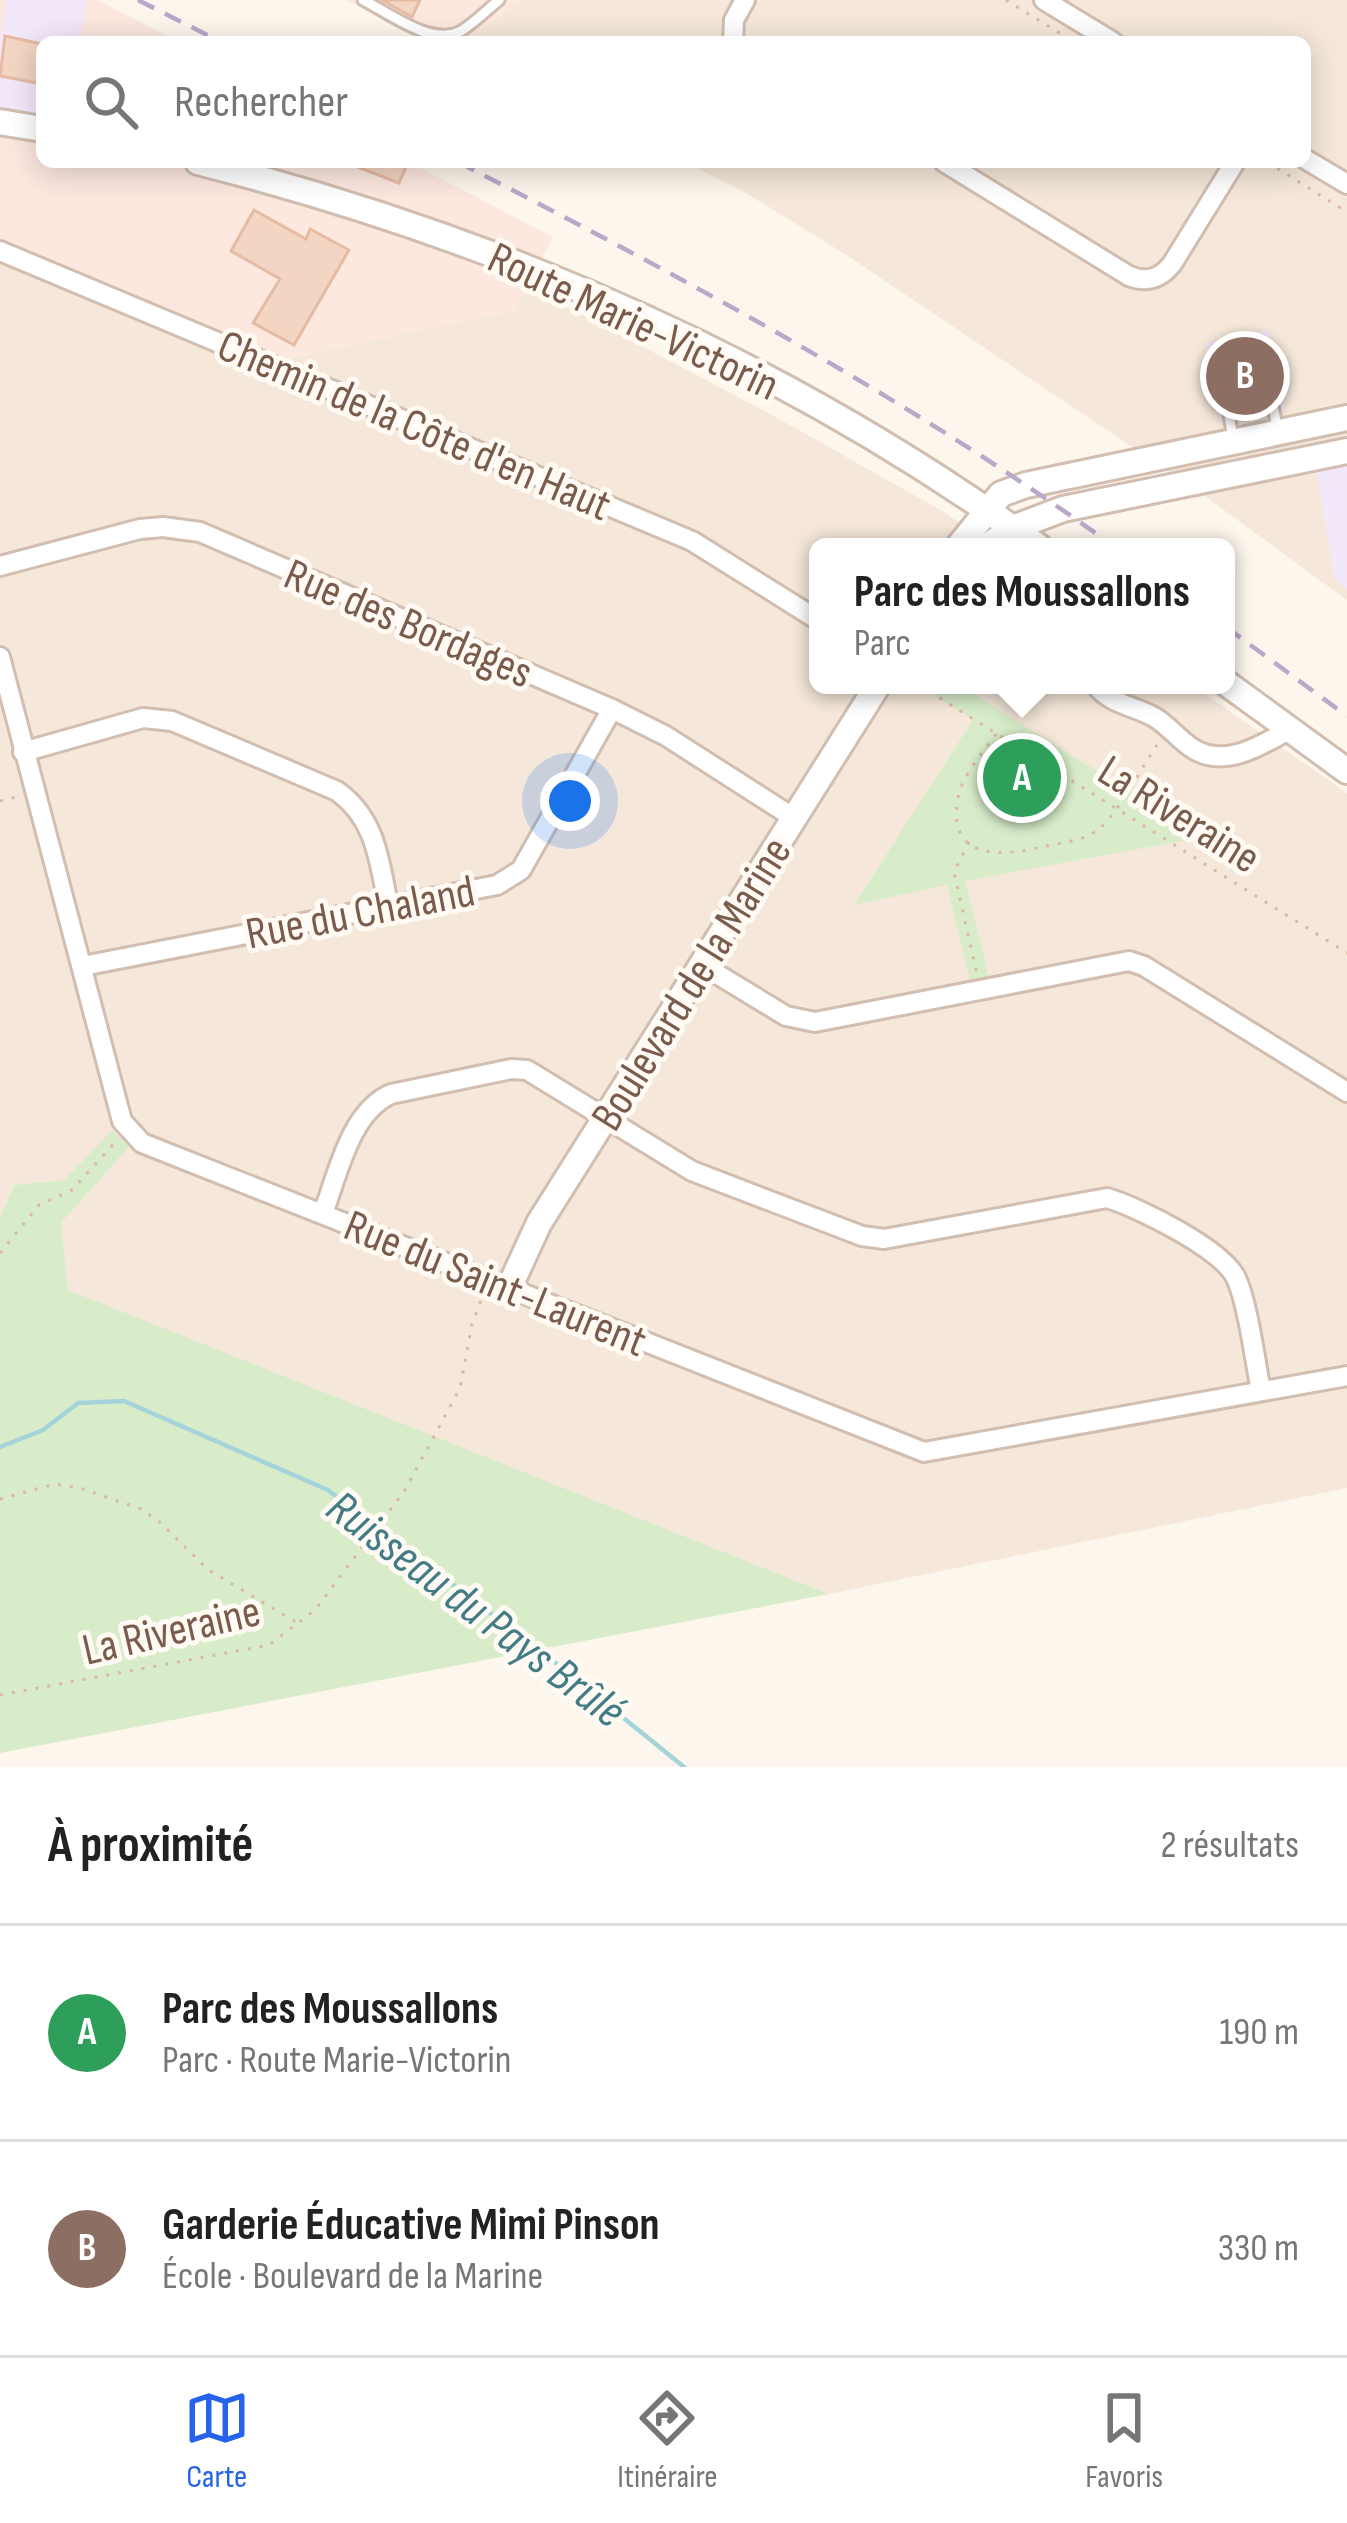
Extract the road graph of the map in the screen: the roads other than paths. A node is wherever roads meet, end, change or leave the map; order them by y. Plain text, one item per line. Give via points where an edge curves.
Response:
1 (363, 0) edge
2 (499, 0) edge
3 (746, 0) edge
4 (1044, 0) edge
5 (733, 36) edge
6 (1103, 36) edge
7 (0, 122) edge
8 (36, 128) edge
9 (1311, 163) edge
10 (219, 168) edge
11 (954, 168) edge
12 (1230, 168) edge
13 (1347, 184) edge
14 (0, 251) edge
15 (1347, 418) edge
16 (1278, 432) junction
17 (1347, 451) edge
18 (1284, 464) junction
19 (987, 509) junction
20 (1013, 528) junction
21 (965, 538) edge
22 (999, 538) edge
23 (1027, 538) edge
24 (0, 566) edge
25 (809, 614) edge
26 (0, 657) edge
27 (1235, 690) edge
28 (872, 694) edge
29 (1102, 694) edge
30 (612, 709) junction
31 (1289, 729) junction
32 (23, 752) junction
33 (1347, 771) edge
34 (794, 818) junction
35 (388, 904) junction
36 (702, 964) junction
37 (83, 966) junction
38 (1347, 1092) edge
39 (605, 1117) junction
40 (322, 1213) junction
41 (510, 1286) junction
42 (1347, 1376) edge
43 (1261, 1391) junction

1 - 2 lane via 446,36
3 - 5 street
4 - 6 street
7 - 8 street
9 - 13 street
10 - 19 street, Route Marie-Victorin via 393,218 599,296 813,403
11 - 12 street via 1145,280 1172,264
14 - 25 street, Chemin de la Côte d'en Haut via 692,542
15 - 16 street
16 - 18 street
16 - 19 street via 1026,484
17 - 18 street
18 - 20 street via 1063,509
19 - 20 street, Route Marie-Victorin
19 - 21 street
20 - 22 street
20 - 23 street, Route Marie-Victorin
24 - 30 street, Rue des Bordages via 140,530 184,528
26 - 32 street
27 - 31 street
28 - 34 street, Boulevard de la Marine
29 - 31 street via 1150,714 1211,757 1263,746
30 - 34 street, Rue des Bordages
30 - 35 street, Rue du Chaland via 521,870 497,885
31 - 33 street
32 - 35 street via 143,718 172,721 352,802 374,837
32 - 37 street
34 - 36 street, Boulevard de la Marine
35 - 37 street, Rue du Chaland
36 - 38 street via 799,1022 815,1022 1129,961
36 - 39 street, Boulevard de la Marine
37 - 40 street, Rue du Saint-Laurent via 128,1132
39 - 40 street via 519,1069 391,1094 361,1120
39 - 41 street, Boulevard de la Marine via 538,1223
39 - 43 street via 692,1171 862,1236 884,1239 1107,1198 1130,1204 1223,1261 1237,1280
40 - 41 street, Rue du Saint-Laurent
41 - 43 street, Rue du Saint-Laurent via 924,1452
42 - 43 street, Rue du Saint-Laurent

